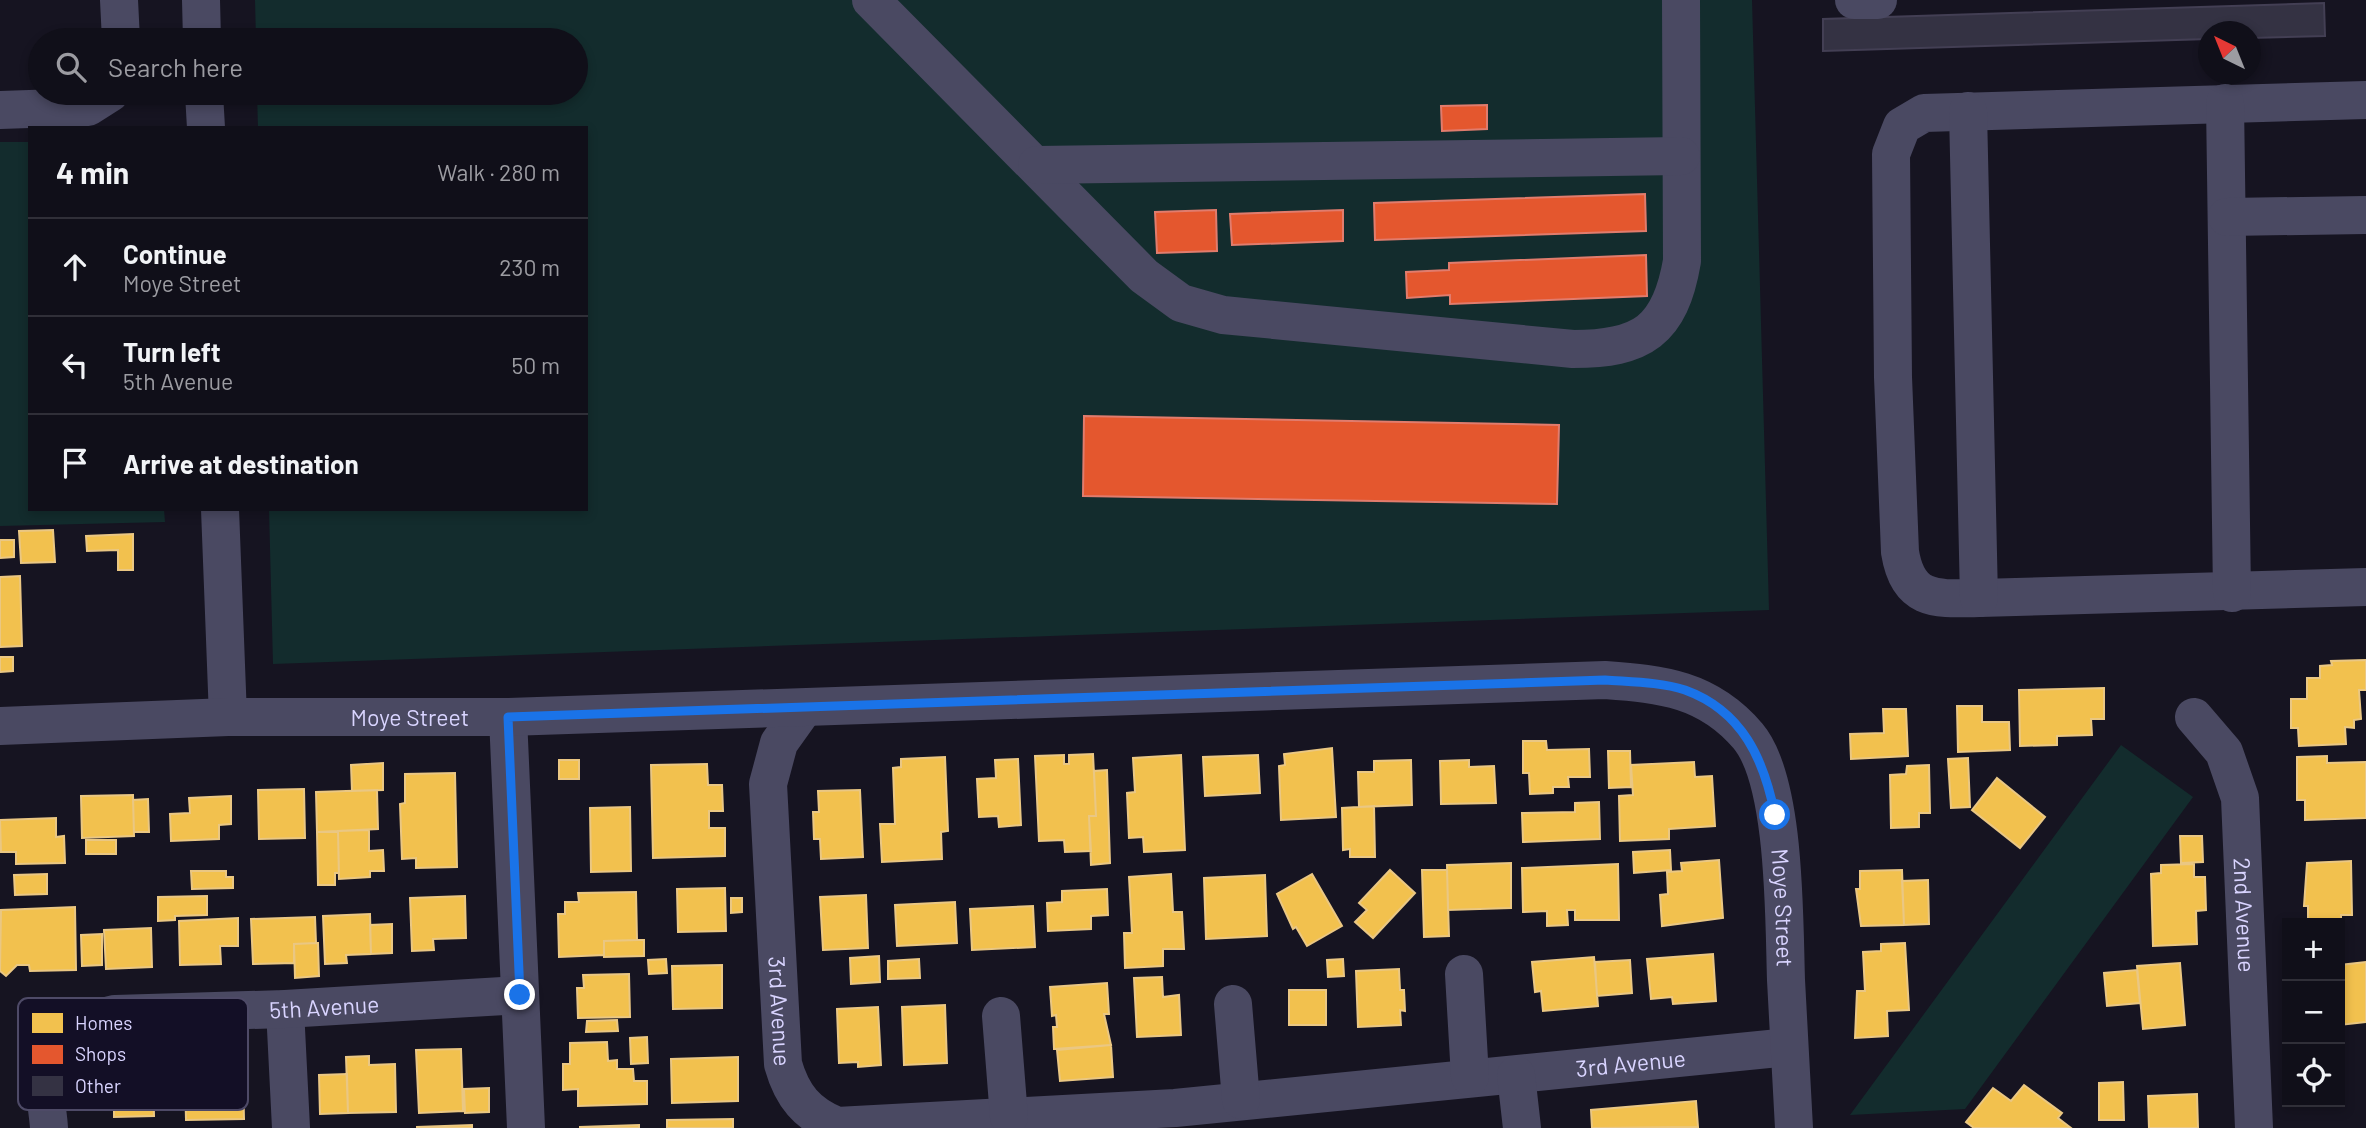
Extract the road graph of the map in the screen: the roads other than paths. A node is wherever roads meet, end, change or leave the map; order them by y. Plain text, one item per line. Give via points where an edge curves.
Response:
1 (119, 0) edge
2 (201, 0) edge
3 (871, 0) edge
4 (1681, 0) edge
5 (1854, 0) edge
6 (1878, 0) edge
7 (120, 28) edge
8 (202, 28) edge
9 (2366, 100) edge
10 (2225, 103) junction
11 (91, 105) edge
12 (205, 105) edge
13 (0, 110) edge
14 (1968, 111) junction
15 (206, 126) edge
16 (1681, 156) junction
17 (1037, 165) junction
18 (2366, 215) edge
19 (2227, 217) junction
20 (220, 511) edge
21 (2366, 587) edge
22 (2232, 593) junction
23 (1979, 598) junction
24 (804, 708) junction
25 (228, 717) junction
26 (508, 717) junction
27 (2194, 717) dead end
28 (0, 726) edge
29 (1464, 974) dead end
30 (520, 995) junction
31 (1233, 1004) dead end
32 (285, 1009) junction
33 (248, 1010) edge
34 (1001, 1016) dead end
35 (1789, 1047) junction
36 (1516, 1075) junction
37 (1470, 1077) junction
38 (1241, 1100) junction
39 (48, 1110) edge
40 (1009, 1117) junction
41 (1175, 1118) edge
42 (49, 1128) edge
43 (291, 1128) edge
44 (526, 1128) edge
45 (1522, 1128) edge
46 (1794, 1128) edge
47 (2254, 1128) edge

1 - 7 street
2 - 8 street
3 - 17 street
4 - 16 street
5 - 6 street
9 - 10 street
10 - 14 street
10 - 19 street
11 - 13 street
12 - 15 street
14 - 23 street
14 - 23 street via 1924,113 1902,126 1895,137 1891,154 1893,377 1902,568 1910,582 1928,596
16 - 17 street
16 - 17 street via 1682,261 1673,302 1651,331 1627,344 1593,349 1198,310 1162,292 1144,276
18 - 19 street
19 - 22 street
20 - 25 street
21 - 22 street
22 - 23 street
24 - 26 street, Moye Street
24 - 35 street, Moye Street via 1605,680 1687,691 1719,710 1749,737 1768,780 1781,853
24 - 40 street, 3rd Avenue via 779,743 768,784 783,1064 789,1086 817,1118 837,1126
25 - 26 street, Moye Street
25 - 28 street, Moye Street
26 - 30 street
27 - 47 street, 2nd Avenue via 2224,752 2240,798
29 - 37 street
30 - 32 street, 5th Avenue
30 - 44 street
31 - 38 street
32 - 33 street, 5th Avenue
32 - 43 street
34 - 40 street
35 - 36 street, 3rd Avenue
35 - 46 street, Moye Street
36 - 37 street, 3rd Avenue
36 - 45 street
37 - 38 street, 3rd Avenue
38 - 41 street, 3rd Avenue
39 - 42 street, 5th Avenue
40 - 41 street, 3rd Avenue

